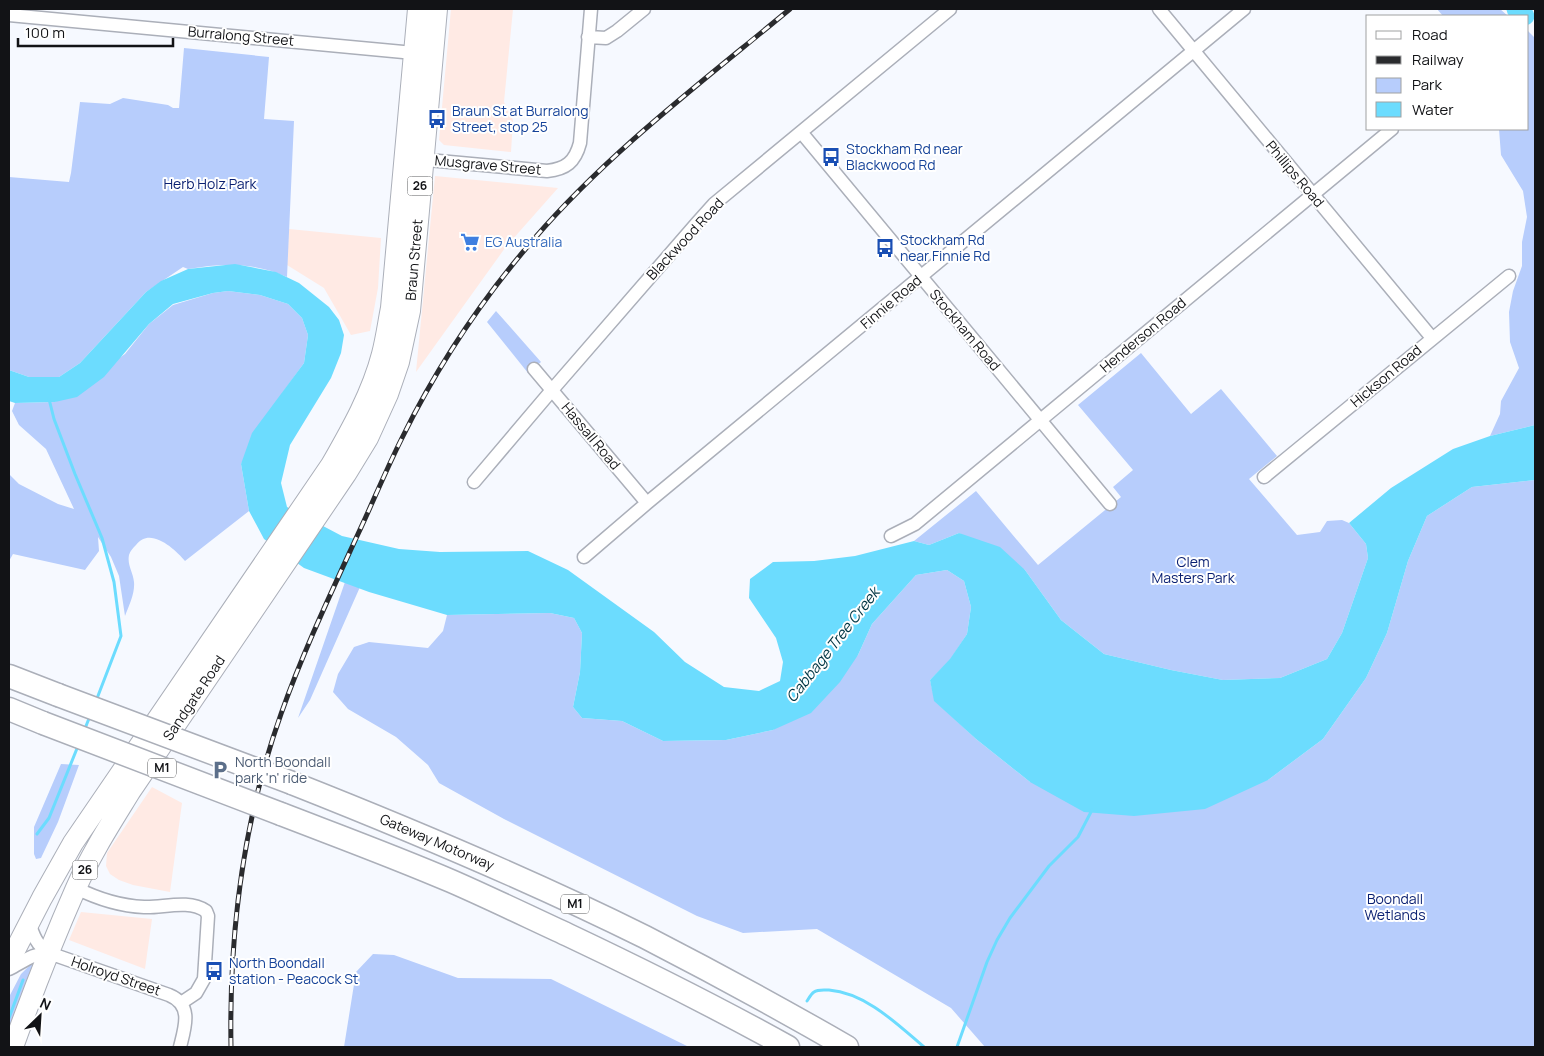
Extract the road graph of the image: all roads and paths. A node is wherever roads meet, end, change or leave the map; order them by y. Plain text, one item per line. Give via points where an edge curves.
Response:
1 (418, 9) edge
2 (437, 9) edge
3 (591, 9) edge
4 (644, 9) edge
5 (950, 9) edge
6 (1159, 9) edge
7 (1244, 9) edge
8 (9, 14) edge
9 (588, 38) junction
10 (1194, 51) junction
11 (414, 53) junction
12 (1391, 130) edge
13 (801, 132) junction
14 (414, 159) junction
15 (1313, 195) junction
16 (1509, 276) dead end
17 (922, 277) junction
18 (1432, 338) junction
19 (390, 358) joint
20 (534, 369) dead end
21 (552, 390) junction
22 (1040, 420) junction
23 (1264, 477) dead end
24 (474, 482) dead end
25 (647, 503) junction
26 (1110, 504) dead end
27 (891, 536) dead end
28 (584, 557) dead end
29 (271, 568) junction
30 (9, 676) edge
31 (9, 709) edge
32 (76, 888) junction
33 (29, 922) junction
34 (49, 953) junction
35 (9, 962) edge
36 (9, 969) edge
37 (181, 1003) junction
38 (12, 1047) edge
39 (180, 1047) edge
40 (788, 1047) edge
41 (847, 1047) edge

1 - 11 highway, Braun Street / 26
2 - 14 highway, Braun Street / 26
3 - 9 street
4 - 9 street via 606,38
5 - 13 street, Blackwood Road
6 - 10 street, Phillips Road
7 - 10 street, Finnie Road
8 - 11 street, Burralong Street
9 - 14 street, Musgrave Street via 580,143 578,151 565,167 547,171
10 - 15 street, Phillips Road
10 - 17 street, Finnie Road
11 - 14 highway, Braun Street / 26
12 - 15 street, Henderson Road
13 - 17 street, Stockham Road
13 - 21 street, Blackwood Road via 708,211
14 - 19 highway, Braun Street / 26 via 392,308
15 - 18 street, Phillips Road
15 - 22 street, Henderson Road
16 - 18 street, Hickson Road
17 - 22 street, Stockham Road
17 - 25 street, Finnie Road
18 - 23 street, Hickson Road
19 - 29 highway, Sandgate Road / 26 via 388,394 368,438 346,474 310,511
20 - 21 street, Hassall Road
21 - 24 street, Blackwood Road
21 - 25 street, Hassall Road
22 - 26 street, Stockham Road
22 - 27 street, Henderson Road via 915,524
25 - 28 street, Finnie Road
29 - 32 highway, Sandgate Road / 26 via 130,792
29 - 33 highway, Sandgate Road / 26 via 91,815
30 - 41 highway, Gateway Motorway / M1, bridge via 364,811 491,865 761,998
31 - 40 highway, M1, bridge via 398,859 634,967
32 - 34 highway, Sandgate Road / 26
32 - 37 street via 113,903 147,907 178,904 206,911 204,979 196,993
33 - 34 street via 38,944
33 - 35 highway, Sandgate Road / 26
34 - 36 street via 32,956
34 - 37 street, Holroyd Street via 169,995
34 - 38 highway, Sandgate Road / 26
37 - 39 street via 186,1019

